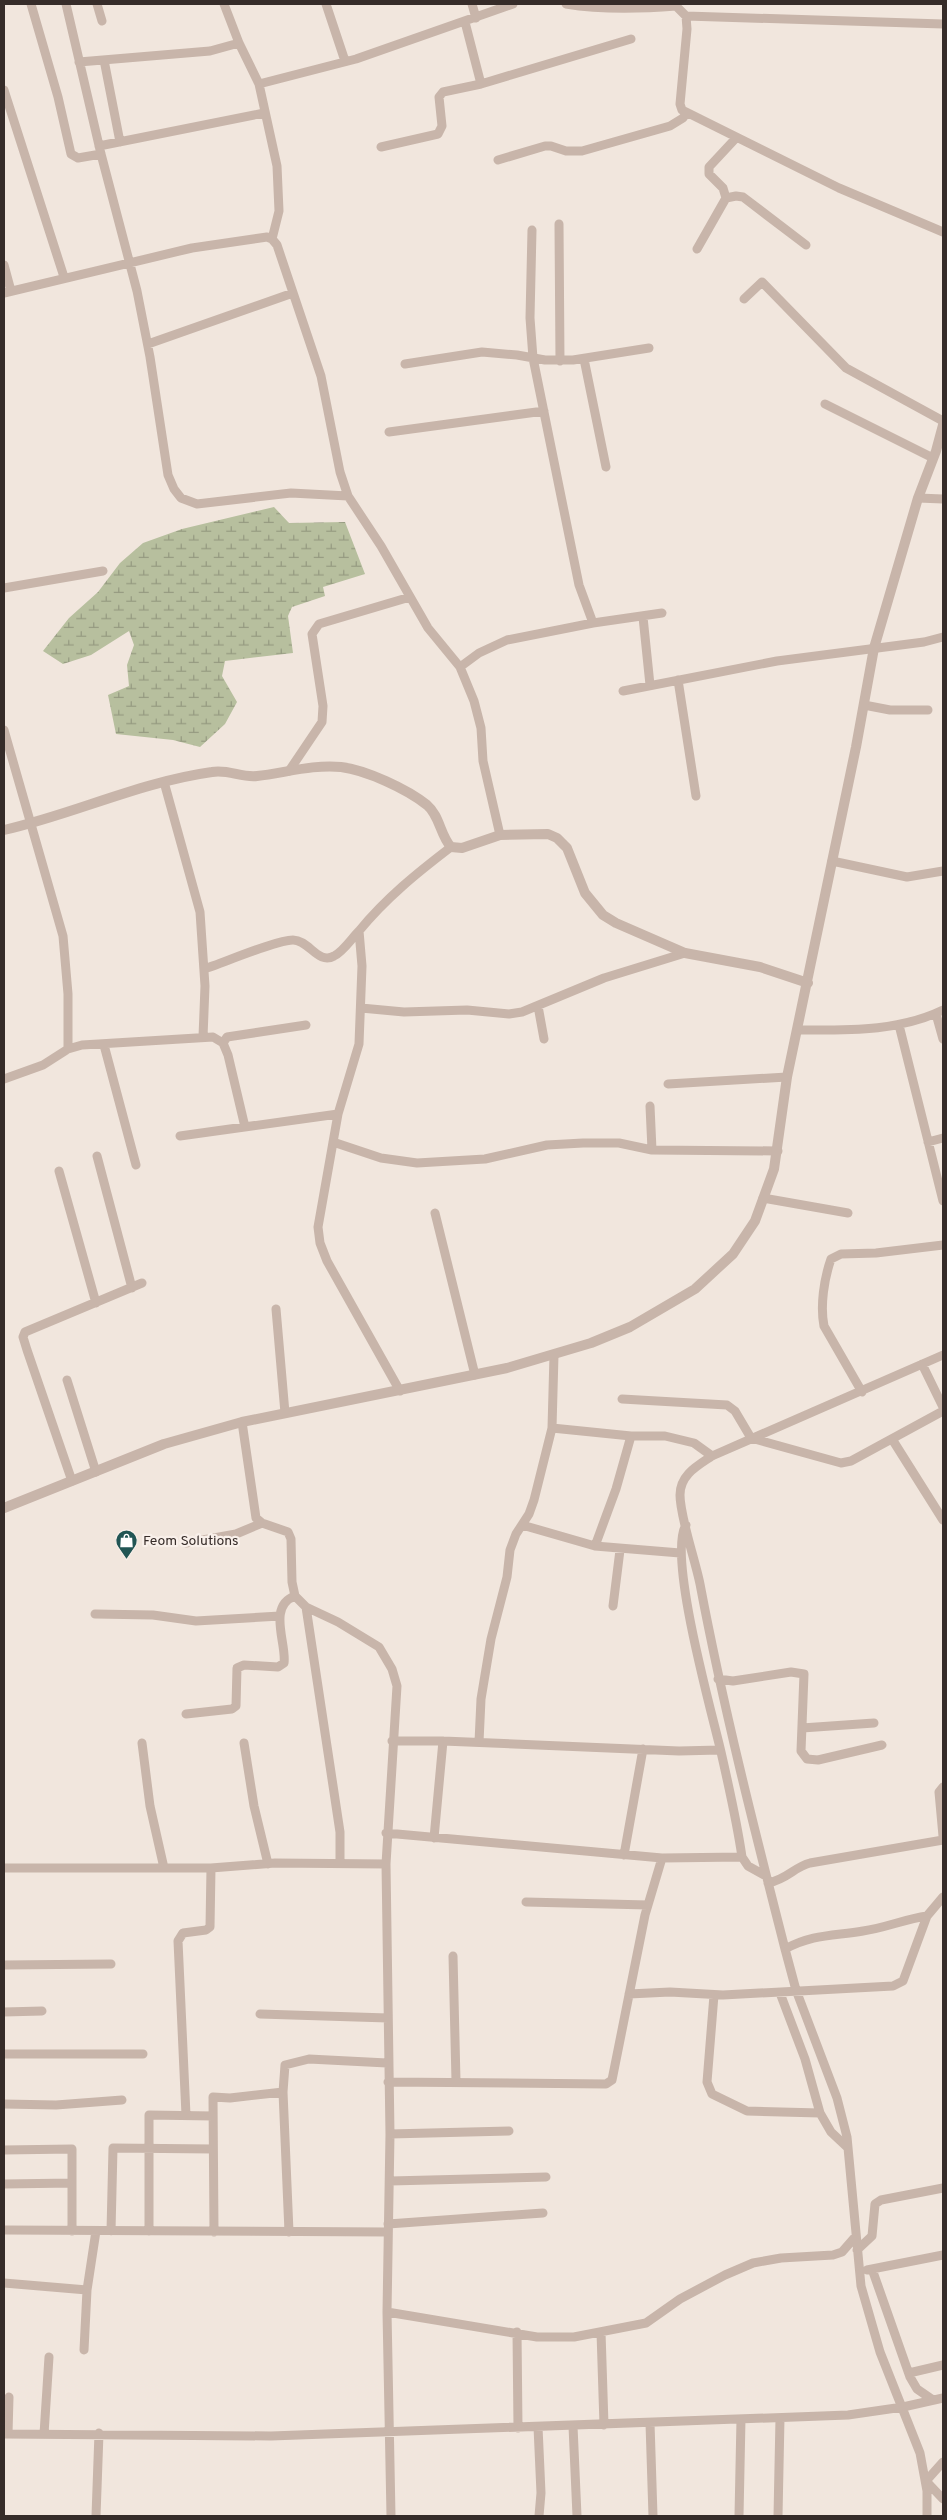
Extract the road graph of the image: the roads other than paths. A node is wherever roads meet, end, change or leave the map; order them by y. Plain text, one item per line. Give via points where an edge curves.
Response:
1 (31, 4) edge
2 (66, 4) edge
3 (97, 4) edge
4 (224, 4) edge
5 (326, 4) edge
6 (472, 4) edge
7 (513, 4) edge
8 (566, 4) edge
9 (686, 16) junction
10 (476, 18) junction
11 (102, 22) dead end
12 (465, 22) junction
13 (943, 24) edge
14 (631, 39) dead end
15 (239, 43) junction
16 (104, 60) junction
17 (79, 62) junction
18 (345, 62) junction
19 (259, 84) junction
20 (481, 84) junction
21 (4, 90) edge
22 (264, 113) junction
23 (686, 113) junction
24 (736, 138) junction
25 (120, 142) junction
26 (382, 147) dead end
27 (100, 150) junction
28 (498, 160) dead end
29 (726, 198) junction
30 (559, 224) dead end
31 (532, 230) dead end
32 (943, 232) edge
33 (272, 239) junction
34 (806, 245) dead end
35 (697, 249) dead end
36 (129, 261) junction
37 (4, 265) edge
38 (64, 277) junction
39 (8, 292) edge
40 (292, 293) junction
41 (744, 299) dead end
42 (148, 344) junction
43 (649, 348) dead end
44 (533, 358) junction
45 (584, 359) junction
46 (560, 361) junction
47 (406, 364) dead end
48 (825, 404) dead end
49 (544, 411) junction
50 (943, 423) edge
51 (389, 432) dead end
52 (933, 458) junction
53 (606, 468) dead end
54 (348, 496) junction
55 (918, 498) junction
56 (943, 499) edge
57 (103, 571) dead end
58 (4, 588) edge
59 (410, 597) junction
60 (662, 613) dead end
61 (644, 617) junction
62 (592, 623) junction
63 (943, 636) edge
64 (874, 648) junction
65 (460, 667) junction
66 (678, 680) junction
67 (650, 685) junction
68 (622, 690) dead end
69 (864, 705) junction
70 (928, 710) dead end
71 (4, 730) edge
72 (289, 771) junction
73 (164, 782) junction
74 (696, 796) dead end
75 (31, 824) junction
76 (4, 830) edge
77 (500, 835) junction
78 (451, 847) junction
79 (832, 861) junction
80 (943, 871) edge
81 (359, 931) junction
82 (685, 953) junction
83 (204, 970) junction
84 (808, 983) junction
85 (538, 1006) junction
86 (361, 1008) junction
87 (939, 1012) edge
88 (306, 1025) dead end
89 (899, 1026) junction
90 (798, 1030) junction
91 (203, 1037) junction
92 (544, 1039) dead end
93 (943, 1039) edge
94 (223, 1043) junction
95 (104, 1045) junction
96 (68, 1050) junction
97 (787, 1077) junction
98 (4, 1079) edge
99 (668, 1084) dead end
100 (650, 1106) dead end
101 (338, 1114) junction
102 (245, 1127) junction
103 (180, 1136) dead end
104 (943, 1138) edge
105 (333, 1142) junction
106 (928, 1142) junction
107 (652, 1150) junction
108 (778, 1151) junction
109 (97, 1156) dead end
110 (136, 1165) dead end
111 (59, 1171) dead end
112 (763, 1198) junction
113 (943, 1201) edge
114 (435, 1213) dead end
115 (848, 1213) dead end
116 (943, 1245) edge
117 (142, 1283) dead end
118 (132, 1288) junction
119 (96, 1303) junction
120 (276, 1309) dead end
121 (554, 1355) junction
122 (943, 1355) edge
123 (922, 1364) junction
124 (475, 1375) junction
125 (67, 1380) dead end
126 (400, 1391) junction
127 (862, 1392) junction
128 (622, 1399) dead end
129 (943, 1407) edge
130 (943, 1411) edge
131 (285, 1413) junction
132 (242, 1422) junction
133 (552, 1428) junction
134 (631, 1436) junction
135 (752, 1438) junction
136 (892, 1439) junction
137 (712, 1456) junction
138 (96, 1472) junction
139 (72, 1481) junction
140 (4, 1508) edge
141 (943, 1519) edge
142 (262, 1523) junction
143 (686, 1525) junction
144 (522, 1526) junction
145 (186, 1543) dead end
146 (595, 1546) junction
147 (620, 1550) junction
148 (680, 1553) junction
149 (295, 1596) junction
150 (613, 1606) dead end
151 (306, 1607) junction
152 (95, 1614) dead end
153 (280, 1616) junction
154 (718, 1679) junction
155 (186, 1714) dead end
156 (874, 1723) dead end
157 (802, 1728) junction
158 (392, 1741) junction
159 (443, 1741) junction
160 (479, 1742) junction
161 (142, 1743) dead end
162 (244, 1744) dead end
163 (882, 1745) dead end
164 (643, 1750) junction
165 (720, 1750) junction
166 (943, 1787) edge
167 (942, 1822) edge
168 (386, 1833) junction
169 (943, 1836) edge
170 (434, 1838) junction
171 (943, 1840) edge
172 (624, 1855) junction
173 (742, 1857) junction
174 (662, 1858) junction
175 (340, 1863) junction
176 (268, 1864) junction
177 (386, 1864) junction
178 (4, 1868) edge
179 (164, 1868) junction
180 (211, 1868) junction
181 (767, 1879) junction
182 (943, 1897) edge
183 (526, 1902) dead end
184 (648, 1905) junction
185 (927, 1916) junction
186 (785, 1949) junction
187 (453, 1956) dead end
188 (111, 1964) dead end
189 (4, 1965) edge
190 (796, 1990) junction
191 (780, 1993) junction
192 (629, 1994) junction
193 (714, 1994) junction
194 (42, 2011) dead end
195 (4, 2012) edge
196 (260, 2014) dead end
197 (388, 2018) junction
198 (4, 2054) edge
199 (143, 2054) dead end
200 (387, 2063) junction
201 (456, 2081) junction
202 (388, 2082) junction
203 (283, 2092) junction
204 (122, 2100) dead end
205 (4, 2104) edge
206 (820, 2112) junction
207 (186, 2115) junction
208 (213, 2116) junction
209 (509, 2131) dead end
210 (390, 2134) junction
211 (848, 2147) junction
212 (149, 2149) junction
213 (213, 2149) junction
214 (4, 2150) edge
215 (546, 2177) dead end
216 (390, 2181) junction
217 (72, 2183) junction
218 (4, 2184) edge
219 (943, 2188) edge
220 (543, 2213) dead end
221 (388, 2228) junction
222 (4, 2230) edge
223 (72, 2231) junction
224 (96, 2231) junction
225 (111, 2231) junction
226 (149, 2232) junction
227 (214, 2232) junction
228 (289, 2232) junction
229 (856, 2236) junction
230 (857, 2250) junction
231 (943, 2255) edge
232 (872, 2269) junction
233 (859, 2272) junction
234 (4, 2283) edge
235 (87, 2290) junction
236 (387, 2312) junction
237 (517, 2332) junction
238 (601, 2332) junction
239 (84, 2350) dead end
240 (49, 2357) dead end
241 (943, 2366) edge
242 (909, 2373) junction
243 (9, 2397) dead end
244 (943, 2398) edge
245 (933, 2400) junction
246 (903, 2407) junction
247 (780, 2418) junction
248 (741, 2419) junction
249 (650, 2423) junction
250 (604, 2425) junction
251 (573, 2426) junction
252 (518, 2428) junction
253 (538, 2428) junction
254 (99, 2433) junction
255 (389, 2433) junction
256 (6, 2434) edge
257 (44, 2434) junction
258 (943, 2462) edge
259 (926, 2480) junction
260 (943, 2499) edge
261 (96, 2516) edge
262 (391, 2516) edge
263 (539, 2516) edge
264 (577, 2516) edge
265 (653, 2516) edge
266 (739, 2516) edge
267 (778, 2516) edge
268 (927, 2516) edge

1 - 27 street via 71,154 78,158
2 - 17 street
3 - 11 street
4 - 15 street
5 - 18 street
6 - 10 street
7 - 10 street
8 - 9 street via 676,6
9 - 13 street
9 - 23 street via 688,29 680,104
10 - 12 street
12 - 18 street
12 - 20 street
14 - 20 street
15 - 16 street via 210,51
15 - 19 street
16 - 17 street
16 - 25 street
17 - 27 street
18 - 19 street
19 - 22 street
20 - 26 street via 441,94 442,126 438,134
21 - 38 street
22 - 25 street
22 - 33 street via 279,178 278,222
23 - 24 street
23 - 28 street via 670,126 582,151 545,146
24 - 29 street via 708,167 709,174 723,188
24 - 32 street via 839,188
25 - 27 street
27 - 36 street
29 - 34 street via 743,197
29 - 35 street
30 - 46 street
31 - 44 street via 530,318
33 - 36 street via 267,237 192,248
33 - 40 street via 277,245
36 - 38 street
36 - 42 street
37 - 39 street
38 - 39 street
40 - 42 street
40 - 54 street via 321,376 340,472
41 - 50 street via 762,282 846,368
42 - 54 street via 168,475 181,498 197,504 291,493
43 - 45 street
44 - 46 street
44 - 47 street via 482,352
44 - 49 street
45 - 46 street
45 - 53 street
48 - 52 street
49 - 51 street
49 - 62 street via 580,585
50 - 52 street
52 - 55 street
54 - 59 street
55 - 56 street
55 - 64 street
57 - 58 street
59 - 65 street via 428,628
59 - 72 street via 314,627 312,634 323,706 322,722
60 - 61 street
61 - 62 street
61 - 67 street
62 - 65 street via 507,640 479,653
63 - 64 street via 924,642
64 - 66 street via 777,661
64 - 69 street
65 - 77 street via 481,728 483,762
66 - 67 street
66 - 74 street
67 - 68 street
69 - 70 street via 890,710
69 - 79 street
71 - 75 street
72 - 73 street via 249,777 213,771
72 - 78 street via 340,767 392,785 428,806 438,821 443,838
73 - 75 street via 130,790
73 - 83 street via 200,912
75 - 76 street
75 - 96 street via 63,936
77 - 78 street via 462,848
77 - 82 street via 548,834 557,838 567,848 585,893 603,916
78 - 81 street via 378,907
79 - 80 street via 907,876
79 - 84 street
81 - 83 street via 334,956 326,958 293,940
81 - 86 street
82 - 84 street via 760,967
82 - 85 street via 597,981
83 - 91 street
84 - 90 street
85 - 86 street via 509,1014
85 - 92 street
86 - 101 street via 359,1044
87 - 89 street
87 - 93 street
88 - 94 street via 227,1037
89 - 90 street via 866,1030
89 - 106 street
90 - 97 street
91 - 94 street
91 - 95 street
94 - 102 street
95 - 96 street via 82,1045
95 - 110 street
96 - 98 street via 43,1065
97 - 99 street
97 - 108 street
100 - 107 street
101 - 102 street
101 - 105 street
102 - 103 street
104 - 106 street
105 - 107 street via 381,1158 417,1164 485,1159 547,1145 619,1143
105 - 126 street via 320,1210 320,1243
106 - 113 street
107 - 108 street
108 - 112 street
109 - 118 street
111 - 119 street
112 - 115 street
112 - 121 street via 755,1221 733,1254 695,1289 630,1327
114 - 124 street
116 - 127 street via 841,1254 831,1259 822,1314 824,1326
117 - 118 street
118 - 119 street
119 - 139 street via 30,1328 24,1332 23,1338
120 - 131 street
121 - 124 street
121 - 133 street
122 - 123 street
123 - 127 street
123 - 129 street
124 - 126 street
125 - 138 street
126 - 131 street
127 - 135 street
128 - 135 street via 727,1406 735,1411
130 - 136 street
131 - 132 street
132 - 138 street via 164,1444
132 - 142 street via 256,1518
133 - 134 street
133 - 144 street via 534,1500
134 - 137 street via 665,1436 694,1443
134 - 146 street
135 - 136 street via 842,1463
135 - 137 street
136 - 141 street
137 - 143 street via 692,1469 682,1485 681,1506
138 - 139 street
139 - 140 street
142 - 145 street via 236,1534
142 - 149 street via 283,1529 292,1539
143 - 148 street via 682,1531
143 - 154 street
144 - 146 street
144 - 160 street via 510,1550 507,1577 491,1639 481,1699
146 - 147 street
147 - 148 street
147 - 150 street
148 - 165 street via 693,1634
149 - 151 street
149 - 153 street via 285,1603
151 - 158 street via 368,1638 386,1657 398,1693
151 - 175 street via 340,1832
152 - 153 street via 165,1615 196,1621
153 - 155 street via 285,1658 281,1665 244,1665 237,1668 236,1706
154 - 157 street via 733,1681 804,1674
154 - 181 street
156 - 157 street
157 - 163 street via 801,1751 807,1759 818,1760
158 - 159 street
158 - 168 street
159 - 160 street
159 - 170 street
160 - 164 street
161 - 179 street via 150,1806
162 - 176 street
164 - 165 street
164 - 172 street
165 - 173 street
166 - 167 street via 939,1792
167 - 169 street
168 - 170 street
168 - 177 street
170 - 172 street
171 - 181 street via 810,1863 785,1878
172 - 174 street
173 - 174 street
173 - 181 street via 748,1866
174 - 184 street
175 - 176 street
175 - 177 street
176 - 180 street
177 - 197 street
178 - 179 street
179 - 180 street
180 - 207 street via 210,1927 183,1933 178,1941
181 - 186 street
182 - 185 street
183 - 184 street
184 - 192 street
185 - 186 street via 863,1931 811,1937
185 - 190 street via 903,1981 893,1986
186 - 190 street
187 - 201 street
188 - 189 street
190 - 191 street
190 - 211 street via 837,2098
191 - 193 street
191 - 206 street via 805,2059
192 - 193 street
192 - 201 street via 615,2071 612,2080 606,2084
193 - 206 street via 707,2082 712,2094 747,2111
194 - 195 street
196 - 197 street
197 - 200 street
198 - 199 street
200 - 202 street
200 - 203 street via 309,2059 292,2062 286,2065 283,2073
201 - 202 street
202 - 210 street
203 - 208 street via 213,2097
203 - 228 street
204 - 205 street via 56,2105
206 - 211 street via 825,2125
207 - 208 street
207 - 212 street via 149,2115
208 - 213 street
209 - 210 street
210 - 216 street
211 - 229 street
212 - 213 street
212 - 225 street via 113,2148
212 - 226 street
213 - 227 street
214 - 217 street via 72,2149
215 - 216 street
216 - 221 street
217 - 218 street
217 - 223 street
219 - 230 street via 881,2200 875,2204 872,2236
220 - 221 street
221 - 228 street
221 - 236 street
222 - 223 street
223 - 224 street
224 - 225 street
224 - 235 street
225 - 226 street
226 - 227 street
227 - 228 street
229 - 230 street
229 - 238 street via 842,2252 833,2255 766,2259 753,2263 725,2274 680,2299 646,2323
230 - 233 street
231 - 232 street
232 - 233 street
232 - 242 street
233 - 246 street via 868,2316
234 - 235 street
235 - 239 street
236 - 237 street
236 - 255 street
237 - 238 street via 554,2338
237 - 252 street
238 - 250 street
240 - 257 street
241 - 242 street
242 - 245 street via 918,2389
243 - 256 street
244 - 245 street
245 - 246 street
246 - 247 street via 848,2415
246 - 259 street via 917,2443
247 - 248 street
247 - 267 street
248 - 249 street
248 - 266 street
249 - 250 street
249 - 265 street
250 - 251 street
251 - 253 street
251 - 264 street
252 - 253 street
252 - 255 street
253 - 263 street
254 - 255 street via 271,2436
254 - 257 street
254 - 261 street
255 - 262 street
256 - 257 street
258 - 259 street
259 - 260 street
259 - 268 street

